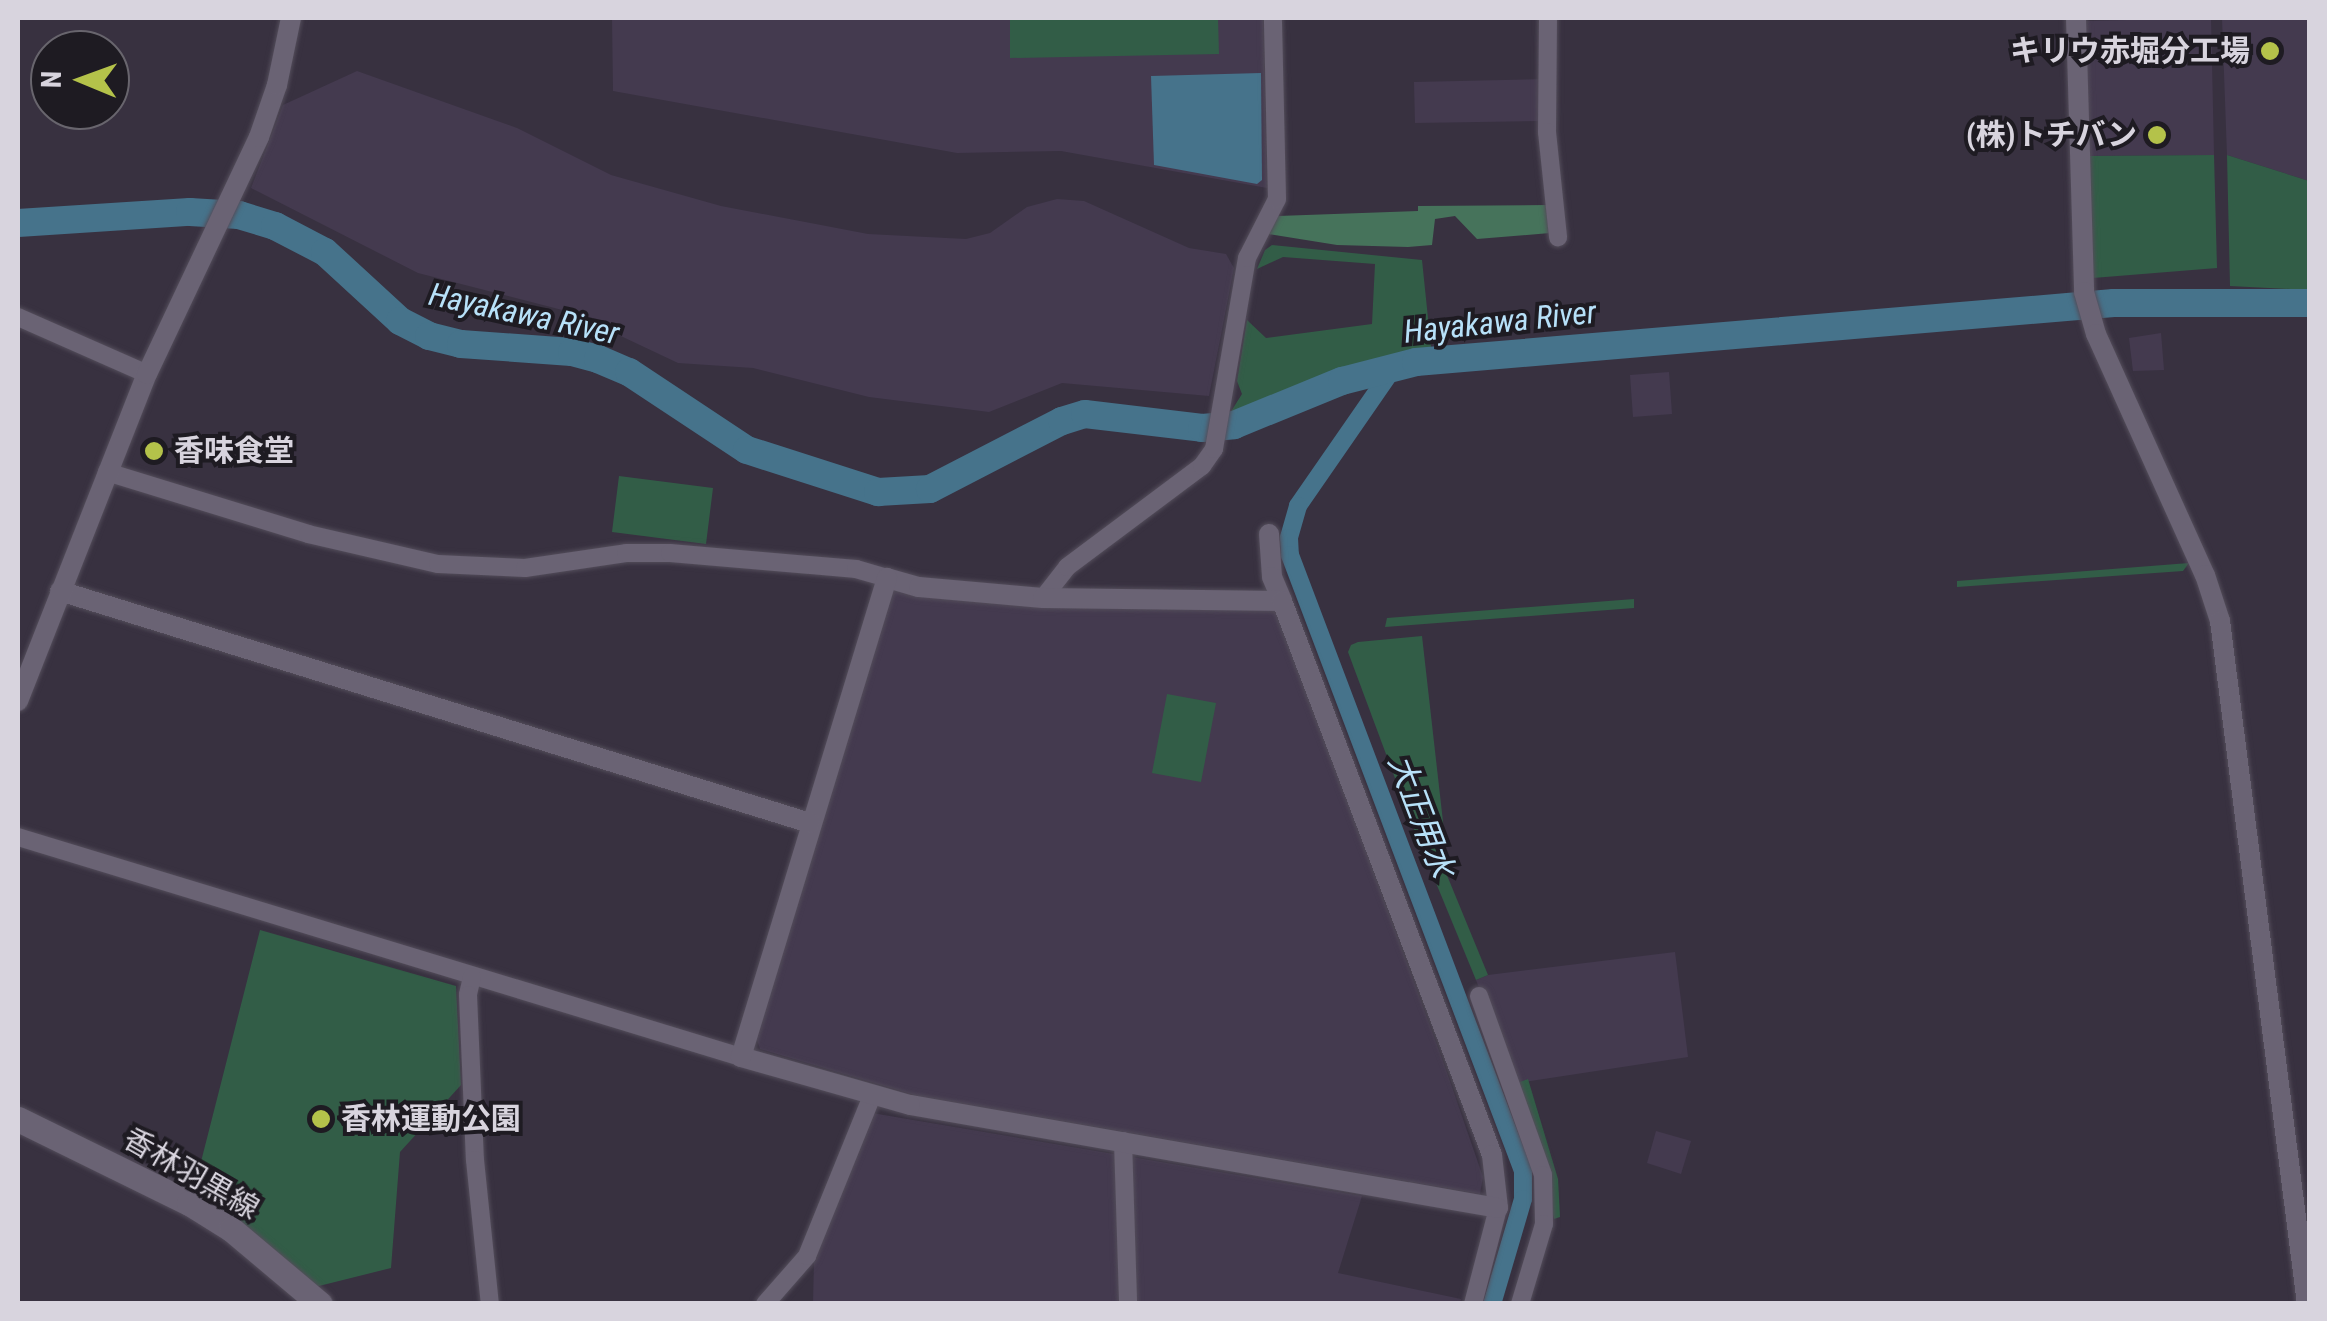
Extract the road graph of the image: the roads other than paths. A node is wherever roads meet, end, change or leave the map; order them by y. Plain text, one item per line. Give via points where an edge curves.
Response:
1 (291, 18) edge
2 (1273, 18) edge
3 (1548, 18) edge
4 (2076, 18) edge
5 (1558, 237) dead end
6 (18, 317) edge
7 (147, 374) junction
8 (107, 472) junction
9 (1269, 534) dead end
10 (886, 578) junction
11 (60, 591) junction
12 (1043, 598) junction
13 (1282, 601) junction
14 (18, 701) edge
15 (810, 823) junction
16 (18, 837) edge
17 (472, 976) junction
18 (1478, 996) dead end
19 (742, 1057) junction
20 (872, 1096) junction
21 (18, 1118) edge
22 (1123, 1142) junction
23 (1498, 1208) junction
24 (320, 1304) edge
25 (490, 1304) edge
26 (765, 1304) edge
27 (1128, 1304) edge
28 (1473, 1304) edge
29 (1520, 1304) edge
30 (2306, 1304) edge

1 - 7 street via 277,86
2 - 12 street via 1277,199 1248,258 1214,449 1202,466 1067,567
3 - 5 street via 1547,132
4 - 30 street via 2084,292 2220,621
6 - 7 street
7 - 8 street
8 - 10 street via 308,534 438,564 525,568 670,553 865,570
8 - 11 street
9 - 13 street via 1272,577
10 - 12 street
10 - 15 street
11 - 14 street
11 - 15 street
12 - 13 street
13 - 23 street via 1492,1155
15 - 19 street
16 - 17 street
17 - 19 street
17 - 25 street via 475,1160
18 - 29 street via 1544,1174 1544,1224
19 - 20 street
20 - 22 street
20 - 26 street via 807,1256
21 - 24 main road, 香林羽黒線 via 189,1203 231,1229
22 - 23 street
22 - 27 street
23 - 28 street

